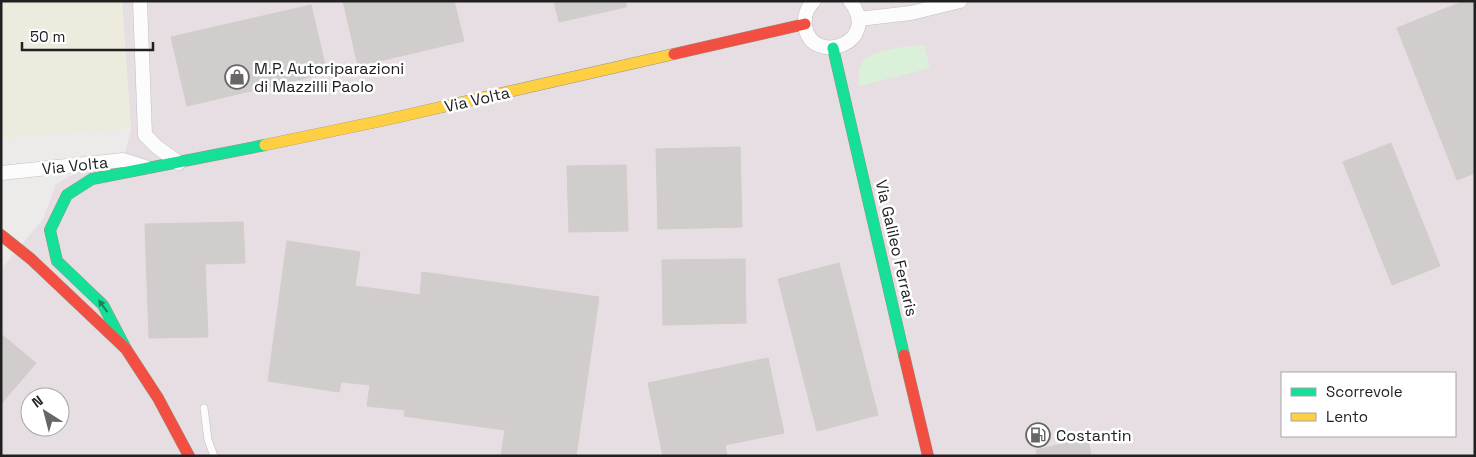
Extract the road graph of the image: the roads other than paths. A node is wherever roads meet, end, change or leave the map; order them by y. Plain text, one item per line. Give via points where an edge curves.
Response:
1 (140, 1) edge
2 (814, 1) edge
3 (850, 1) edge
4 (960, 1) edge
5 (858, 19) junction
6 (805, 24) junction
7 (833, 48) junction
8 (179, 163) junction
9 (148, 168) junction
10 (1, 173) edge
11 (1, 235) edge
12 (126, 349) junction
13 (204, 408) dead end
14 (186, 453) edge
15 (214, 456) edge
16 (928, 456) edge

1 - 8 street via 145,135
2 - 6 street via 806,12
3 - 5 street
4 - 5 street via 911,13
5 - 7 street via 857,32 852,38 846,44
6 - 7 street via 815,42
6 - 8 street, Via Volta via 385,120
7 - 16 street, Via Galileo Ferraris
8 - 9 street, Via Volta
9 - 10 street, Via Volta via 123,160
12 -> 9 street, Via Volta via 103,305 57,261 50,230 67,195 92,178
11 - 12 street
12 - 14 street via 158,398
13 - 15 lane via 208,440

